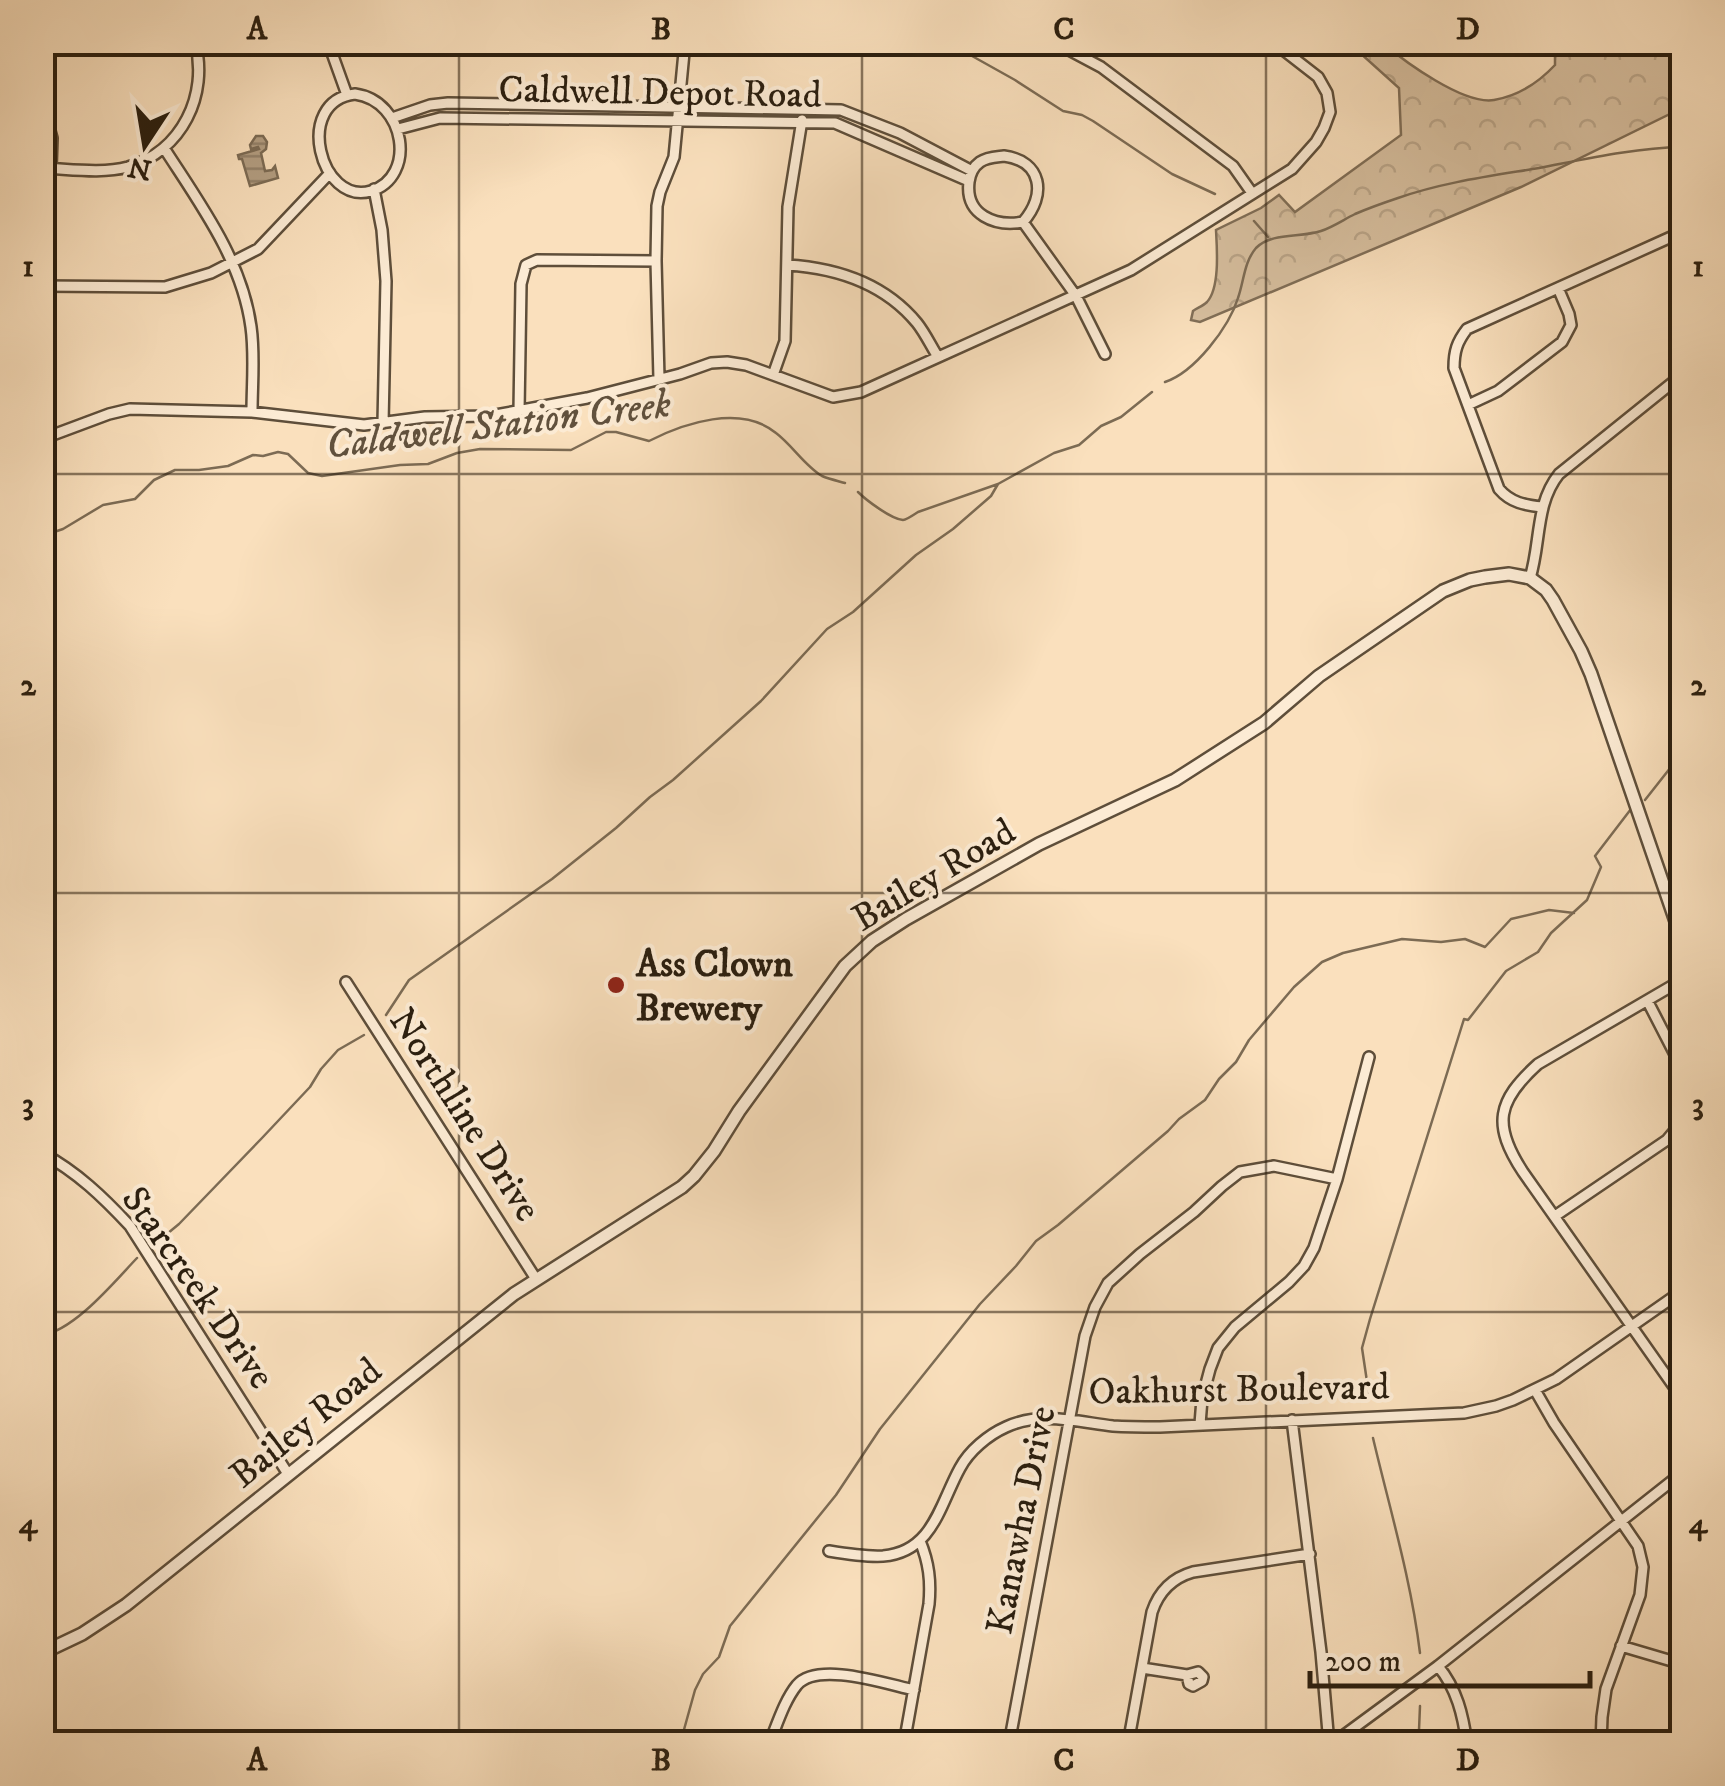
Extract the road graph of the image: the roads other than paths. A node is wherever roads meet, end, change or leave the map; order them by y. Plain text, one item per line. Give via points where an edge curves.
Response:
1 (194, 42) edge
2 (328, 42) edge
3 (685, 42) edge
4 (1054, 42) edge
5 (1273, 42) edge
6 (347, 95) junction
7 (42, 102) edge
8 (678, 107) junction
9 (804, 108) junction
10 (392, 118) junction
11 (677, 121) junction
12 (802, 123) junction
13 (398, 128) junction
14 (164, 148) junction
15 (47, 168) edge
16 (330, 174) junction
17 (971, 176) junction
18 (374, 190) junction
19 (1252, 193) junction
20 (1023, 222) junction
21 (1682, 235) edge
22 (656, 261) junction
23 (233, 263) junction
24 (787, 265) junction
25 (42, 286) edge
26 (1558, 288) junction
27 (1076, 296) junction
28 (1104, 354) dead end
29 (938, 357) junction
30 (774, 375) junction
31 (1682, 375) edge
32 (659, 379) junction
33 (1468, 405) junction
34 (519, 411) junction
35 (252, 412) junction
36 (383, 422) junction
37 (42, 439) edge
38 (1542, 507) junction
39 (1530, 578) junction
40 (1682, 939) edge
41 (1682, 980) edge
42 (346, 982) dead end
43 (1648, 1002) junction
44 (1368, 1057) dead end
45 (1682, 1068) edge
46 (1682, 1122) edge
47 (42, 1153) edge
48 (1336, 1179) junction
49 (1555, 1216) junction
50 (536, 1279) junction
51 (1682, 1292) edge
52 (1632, 1328) junction
53 (1535, 1390) junction
54 (1682, 1398) edge
55 (1070, 1420) junction
56 (1292, 1420) junction
57 (1200, 1424) junction
58 (1682, 1473) edge
59 (288, 1474) junction
60 (1622, 1521) junction
61 (920, 1541) junction
62 (829, 1552) dead end
63 (1310, 1554) junction
64 (1621, 1646) junction
65 (42, 1654) edge
66 (1682, 1664) edge
67 (1438, 1666) junction
68 (1142, 1668) junction
69 (1188, 1676) dead end
70 (914, 1690) junction
71 (769, 1744) edge
72 (904, 1744) edge
73 (1009, 1744) edge
74 (1128, 1744) edge
75 (1331, 1744) edge
76 (1467, 1744) edge
77 (1602, 1744) edge

1 - 14 street via 192,111
2 - 6 street
3 - 8 street
4 - 19 street via 1102,68 1233,166
5 - 19 street via 1318,78 1330,112 1292,169
6 - 10 street via 374,99
6 - 16 street via 324,114 319,133
7 - 15 street via 52,138
8 - 9 street, Caldwell Depot Road
8 - 10 street, Caldwell Depot Road via 448,103
8 - 11 street
9 - 12 street
9 - 17 street, Caldwell Depot Road via 858,115
10 - 13 street
11 - 12 street, Caldwell Depot Road
11 - 13 street, Caldwell Depot Road via 440,118
11 - 22 street via 674,157 657,206
12 - 17 street, Caldwell Depot Road via 836,122
12 - 24 street via 788,207
13 - 18 street via 396,166
14 - 15 street via 126,168
14 - 23 street
16 - 18 street via 356,191
16 - 23 street via 269,240
17 - 20 street via 968,197 976,211 999,223
17 - 20 street via 989,158 1028,164 1037,202
18 - 36 street via 386,281
19 - 27 street via 1132,270
20 - 27 street
21 - 26 street
22 - 32 street
22 - 34 street via 526,265
23 - 25 street via 165,288
23 - 35 street via 251,330
24 - 29 street via 831,270 874,287 918,324
24 - 30 street via 786,341
26 - 33 street via 1570,325 1562,342 1498,392
26 - 33 street via 1468,329 1459,340 1454,368
27 - 28 street
27 - 29 street
29 - 30 street via 847,396 818,393
30 - 32 street via 726,362
31 - 38 street via 1559,474
32 - 34 street
33 - 38 street via 1499,489 1518,503
34 - 36 street
35 - 36 street via 341,424
35 - 37 street via 130,408
38 - 39 street
39 - 40 street via 1552,600 1586,662
39 - 50 street, Bailey Road via 1485,577 1443,591 1185,775 1039,844 886,931 845,966 694,1176
41 - 43 street
42 - 50 street, Northline Drive
43 - 45 street
43 - 49 street via 1538,1064 1508,1098 1506,1143
44 - 48 street
46 - 49 street
47 - 59 street, Starcreek Drive via 82,1178 130,1226
48 - 55 street, Kanawha Drive via 1274,1166 1240,1172 1140,1254 1108,1283 1095,1307
48 - 57 street via 1304,1266 1218,1348
49 - 52 street
50 - 59 street, Bailey Road
51 - 52 street, Oakhurst Boulevard
52 - 53 street, Oakhurst Boulevard
52 - 54 street
53 - 56 street, Oakhurst Boulevard via 1464,1413
53 - 60 street
55 - 57 street, Oakhurst Boulevard
55 - 61 street, Oakhurst Boulevard via 1022,1422 980,1444 961,1464 934,1526
55 - 73 street, Kanawha Drive
56 - 57 street, Oakhurst Boulevard
56 - 63 street
58 - 60 street
59 - 65 street, Bailey Road via 105,1621
60 - 64 street via 1643,1567
60 - 67 street
61 - 62 street via 884,1556
61 - 70 street via 931,1582
63 - 68 street via 1177,1578 1156,1602
63 - 75 street
64 - 66 street
64 - 77 street via 1606,1688
67 - 75 street
67 - 76 street via 1461,1708
68 - 69 street
68 - 74 street
70 - 71 street via 832,1674 805,1678
70 - 72 street

